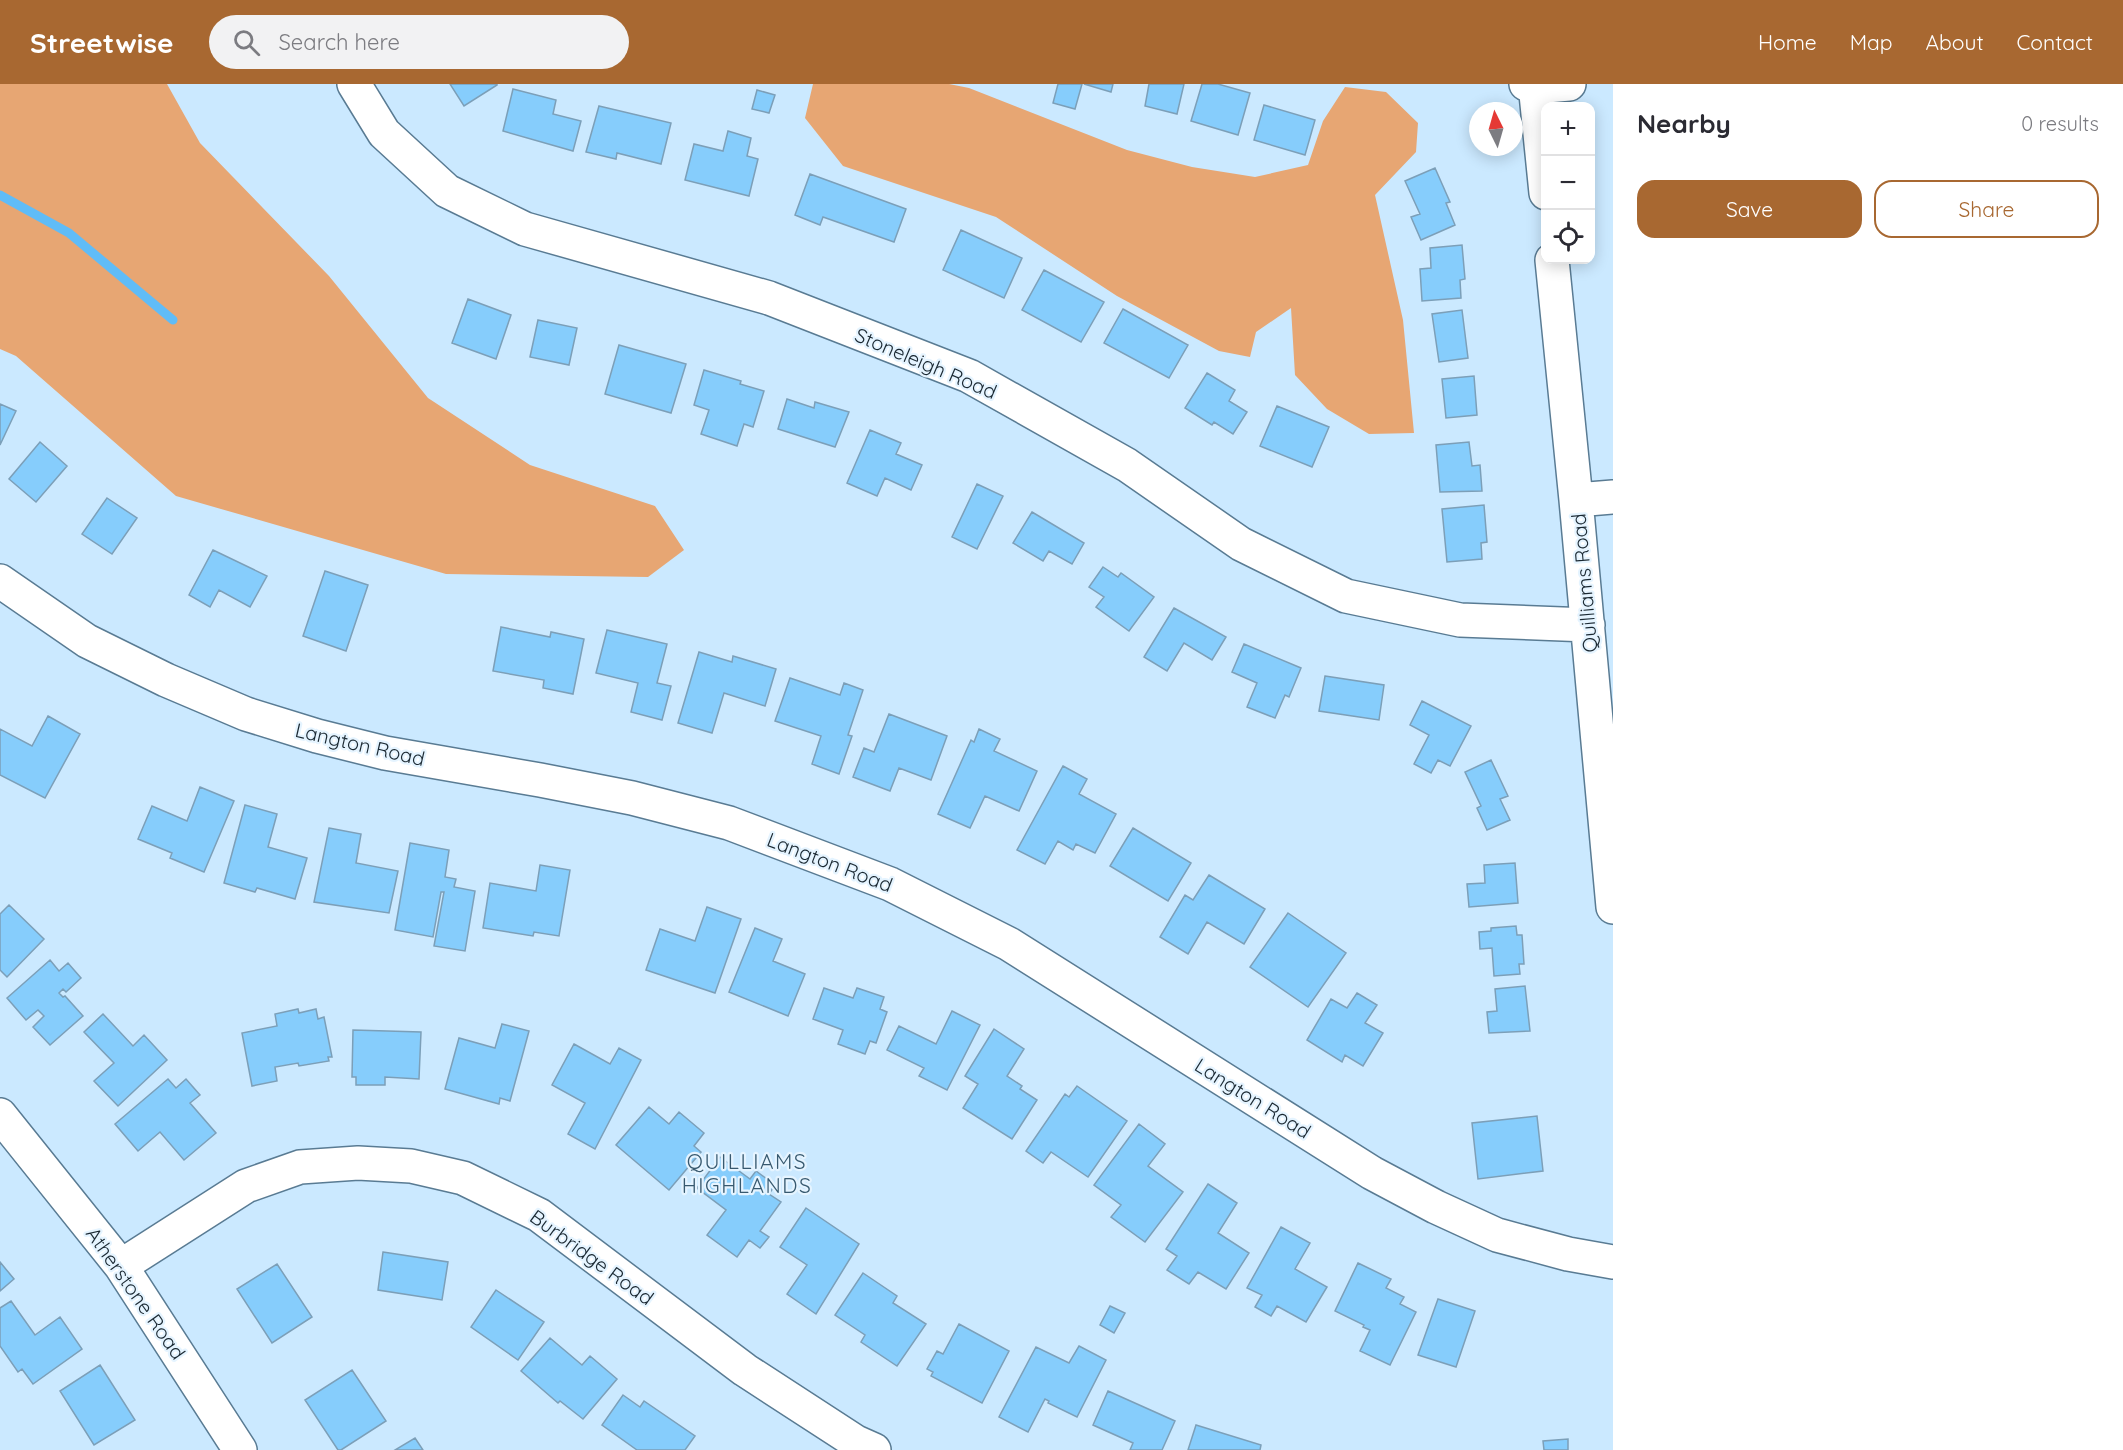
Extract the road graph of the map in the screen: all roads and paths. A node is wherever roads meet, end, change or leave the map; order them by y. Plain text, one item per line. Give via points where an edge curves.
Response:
1 (354, 84) edge
2 (1569, 84) edge
3 (1532, 85) edge
4 (1541, 160) edge
5 (1552, 264) edge
6 (1613, 497) edge
7 (1576, 500) junction
8 (0, 581) edge
9 (1588, 625) junction
10 (1613, 899) edge
11 (1613, 907) edge
12 (0, 1115) edge
13 (1613, 1262) edge
14 (122, 1266) junction
15 (240, 1450) edge
16 (874, 1450) edge

1 - 9 street, Stoneleigh Road via 384,133 447,191 525,229 769,298 969,376 1127,465 1241,544 1346,596 1460,620
2 - 3 street
3 - 4 street
5 - 7 street, Quilliams Road
6 - 7 street
7 - 9 street, Quilliams Road
8 - 13 street, Langton Road via 87,640 246,714 386,753 621,796 729,823 890,884 1009,944 1372,1173 1436,1207 1497,1235
9 - 10 street, Quilliams Road
10 - 11 street, Quilliams Road
12 - 14 street, Atherstone Road
14 - 15 street, Atherstone Road
14 - 16 street, Burbridge Road via 246,1186 300,1167 358,1163 411,1166 453,1176 539,1215 745,1370

